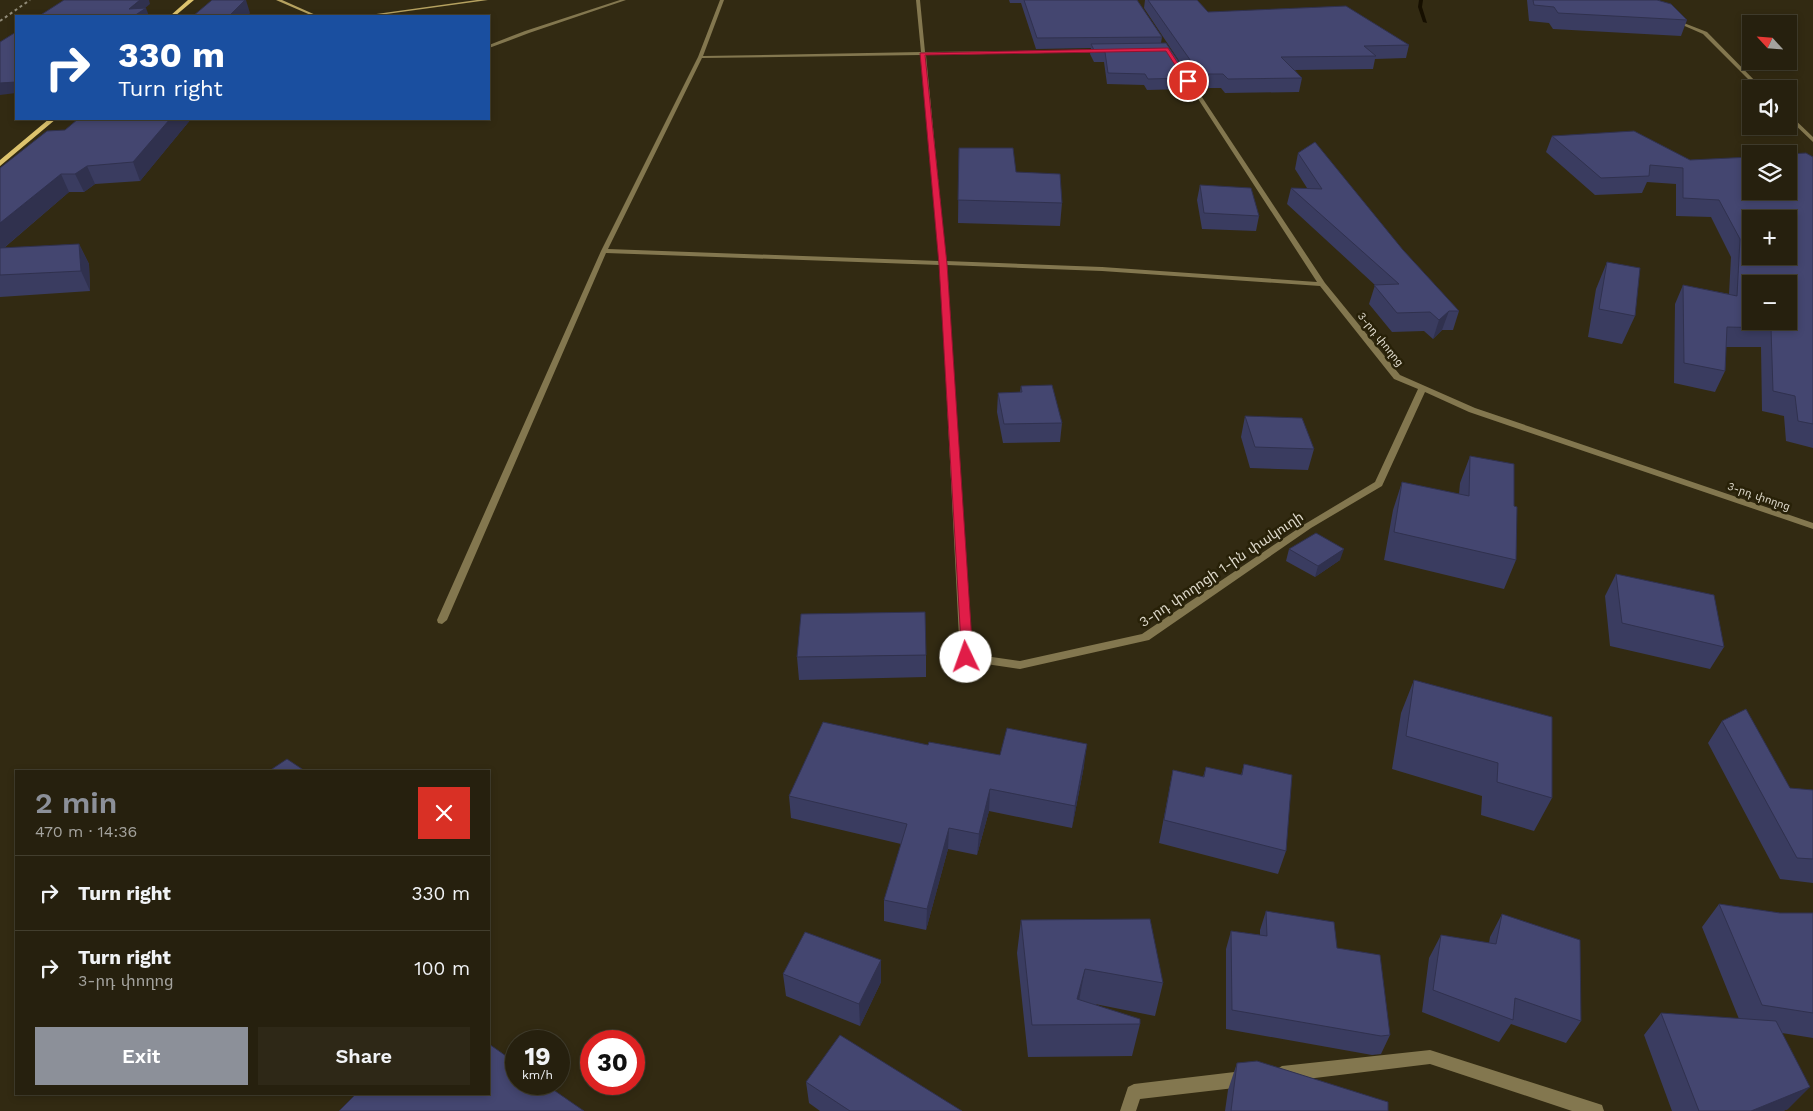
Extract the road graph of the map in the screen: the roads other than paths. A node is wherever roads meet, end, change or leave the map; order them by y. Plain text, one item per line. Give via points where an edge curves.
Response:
1 (191, 0) edge
2 (278, 0) edge
3 (486, 0) edge
4 (624, 0) edge
5 (722, 0) edge
6 (918, 0) edge
7 (173, 15) edge
8 (314, 15) edge
9 (372, 15) edge
10 (1671, 18) edge
11 (490, 47) edge
12 (1109, 51) edge
13 (922, 53) junction
14 (700, 57) junction
15 (1178, 66) edge
16 (1752, 80) edge
17 (52, 120) edge
18 (1797, 124) edge
19 (1813, 140) edge
20 (0, 164) edge
21 (604, 251) junction
22 (943, 264) junction
23 (1322, 284) junction
24 (1422, 390) junction
25 (1813, 526) edge
26 (442, 620) dead end
27 (1128, 1111) edge
28 (1596, 1111) edge

1 - 7 main road
2 - 8 street
3 - 9 street
4 - 11 street
5 - 14 street
6 - 13 street, 3-րդ փողոցի 1-ին փակուղի
10 - 16 street via 1705,33
12 - 13 street
13 - 14 street
13 - 22 street, 3-րդ փողոցի 1-ին փակուղի
14 - 21 street
15 - 23 street, 3-րդ փողոց
17 - 20 main road
18 - 19 street
21 - 22 street
21 - 26 street
22 - 23 street via 1102,269
22 - 24 street, 3-րդ փողոցի 1-ին փակուղի via 966,657 1020,665 1145,638 1308,526 1379,484
23 - 24 street, 3-րդ փողոց via 1397,377
24 - 25 street, 3-րդ փողոց
27 - 28 street via 1134,1092 1430,1057

